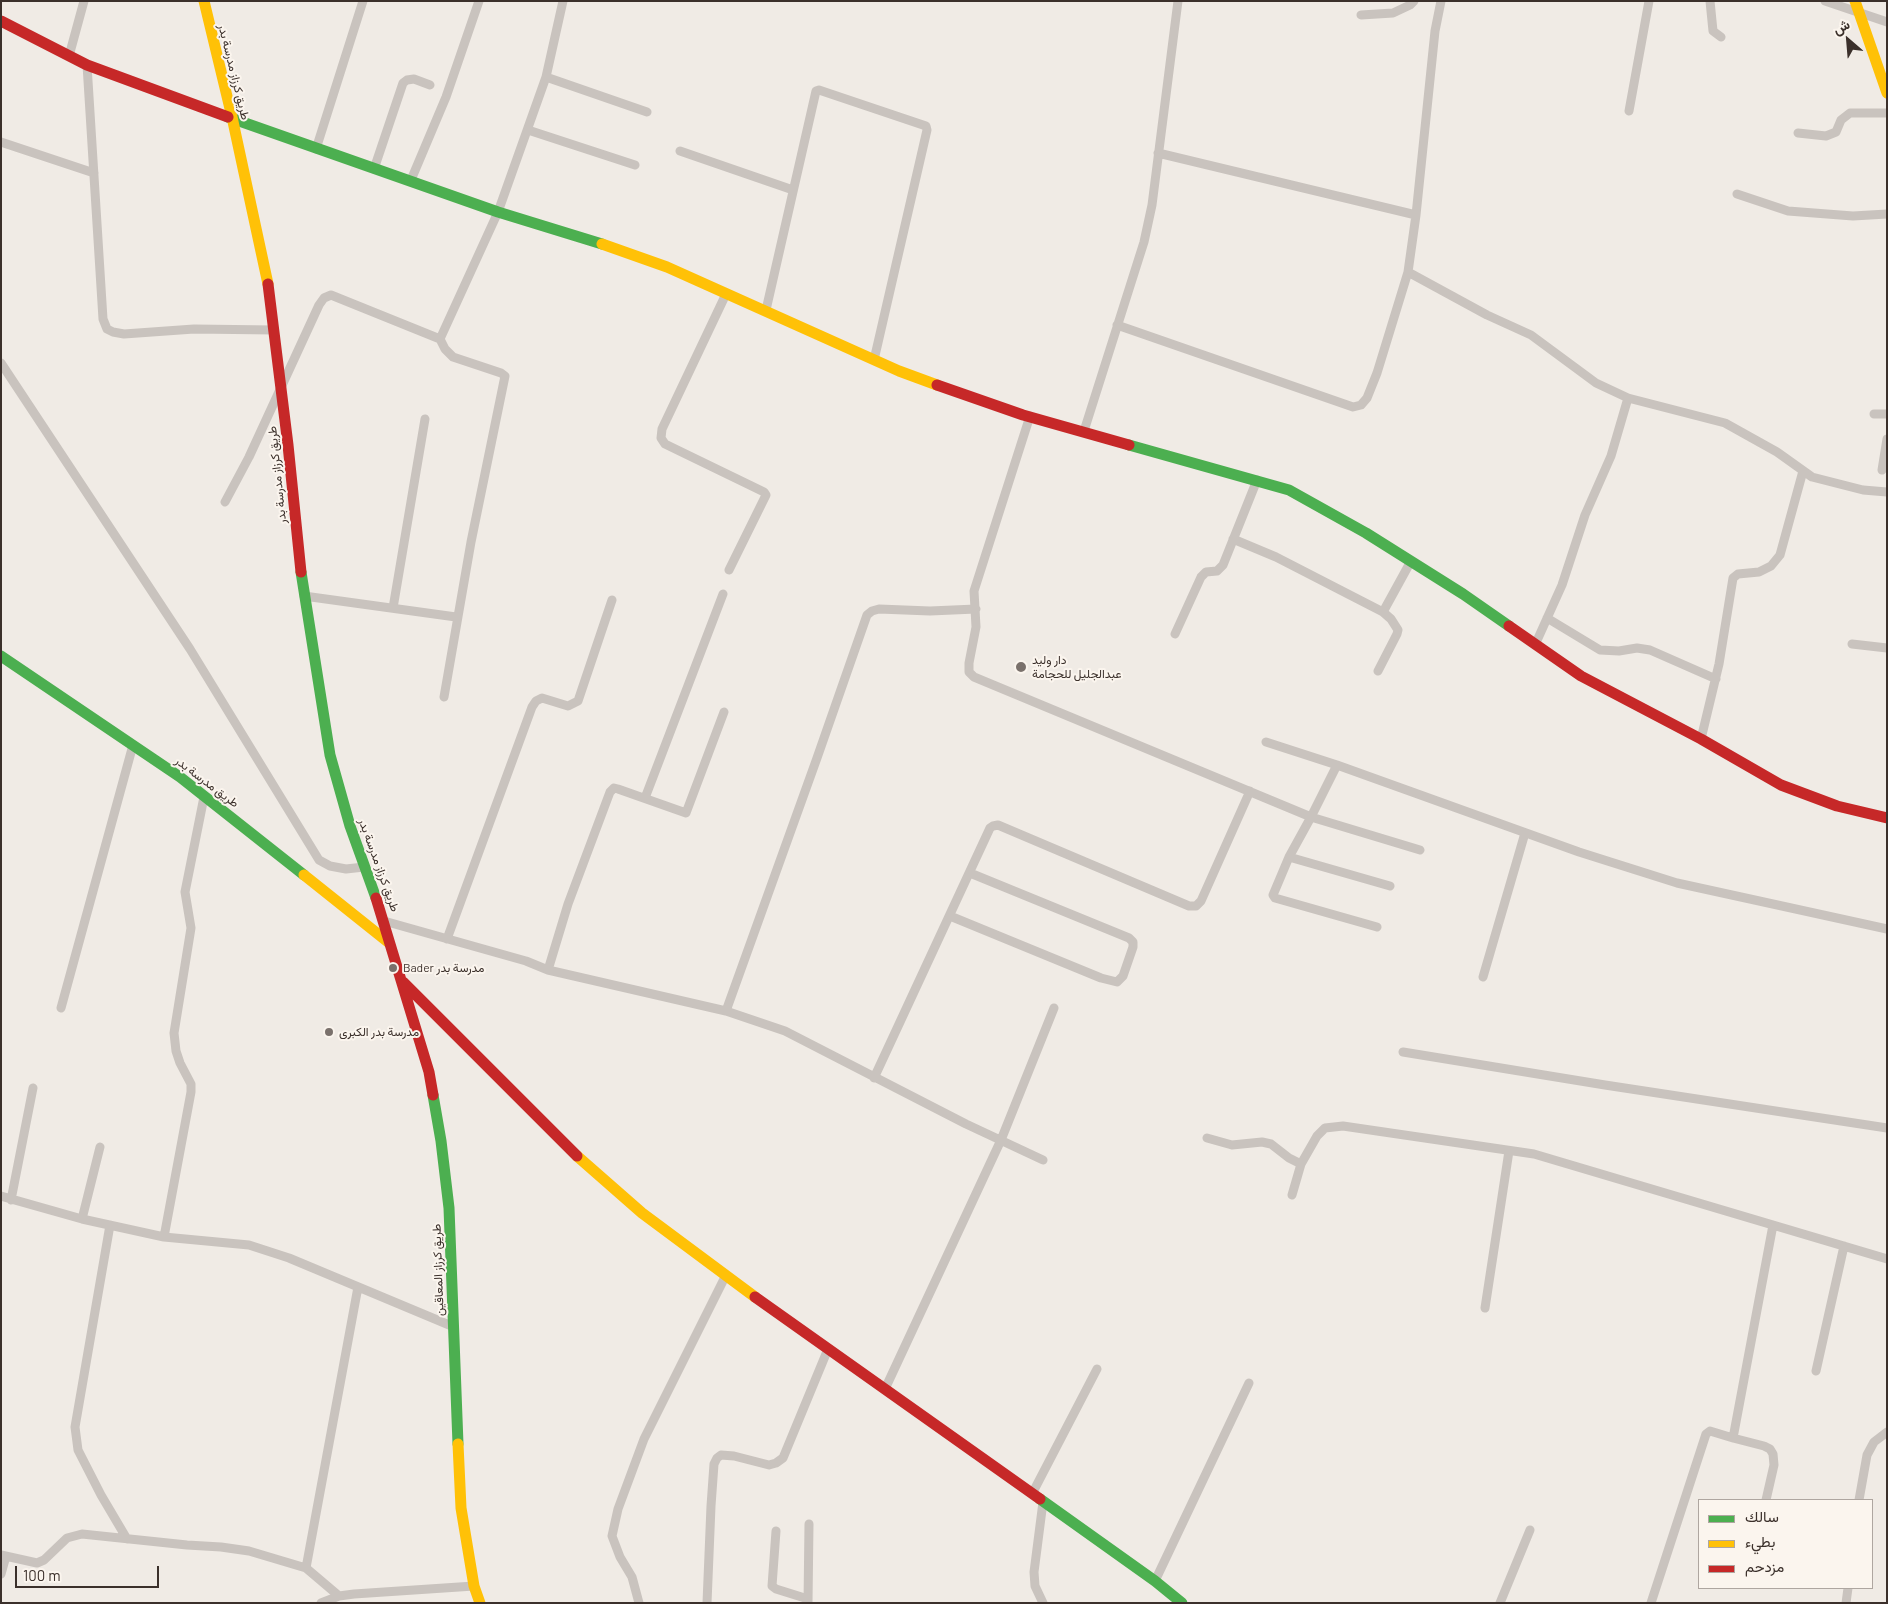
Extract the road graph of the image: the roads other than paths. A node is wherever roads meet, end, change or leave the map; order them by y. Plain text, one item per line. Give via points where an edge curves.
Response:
1 (84, 1) edge
2 (204, 1) edge
3 (363, 1) edge
4 (479, 1) edge
5 (563, 1) edge
6 (1178, 1) edge
7 (1414, 1) edge
8 (1441, 1) edge
9 (1649, 1) edge
10 (1710, 1) edge
11 (1825, 1) edge
12 (1855, 1) edge
13 (1860, 14) junction
14 (1361, 15) dead end
15 (1, 21) edge
16 (1887, 22) edge
17 (1721, 37) dead end
18 (69, 56) junction
19 (87, 65) junction
20 (546, 77) junction
21 (430, 85) dead end
22 (1887, 93) edge
23 (1629, 111) dead end
24 (647, 112) dead end
25 (1887, 113) edge
26 (232, 117) junction
27 (528, 130) junction
28 (1798, 133) dead end
29 (1, 142) edge
30 (316, 149) junction
31 (680, 151) dead end
32 (1158, 153) junction
33 (635, 165) dead end
34 (374, 168) junction
35 (94, 173) junction
36 (411, 180) junction
37 (793, 190) junction
38 (1736, 194) dead end
39 (498, 212) junction
40 (1887, 214) edge
41 (1416, 215) junction
42 (1408, 272) junction
43 (726, 294) junction
44 (766, 310) junction
45 (1117, 325) junction
46 (274, 330) junction
47 (440, 339) junction
48 (874, 360) junction
49 (1, 363) edge
50 (281, 388) junction
51 (1628, 398) junction
52 (1874, 414) dead end
53 (1887, 414) edge
54 (1030, 416) junction
55 (425, 419) dead end
56 (1084, 431) junction
57 (1887, 439) edge
58 (1882, 470) dead end
59 (1802, 471) junction
60 (1257, 480) junction
61 (1887, 492) edge
62 (225, 502) dead end
63 (1233, 540) junction
64 (1411, 561) junction
65 (729, 570) dead end
66 (723, 594) dead end
67 (304, 596) junction
68 (612, 600) dead end
69 (393, 608) junction
70 (976, 609) junction
71 (1383, 612) junction
72 (456, 617) junction
73 (1547, 618) junction
74 (1175, 634) dead end
75 (1852, 644) dead end
76 (1535, 645) junction
77 (1887, 648) edge
78 (1, 656) edge
79 (1378, 671) dead end
80 (1716, 679) junction
81 (444, 697) dead end
82 (724, 712) dead end
83 (1701, 739) junction
84 (1266, 742) dead end
85 (133, 745) junction
86 (1337, 765) junction
87 (1250, 791) junction
88 (204, 797) junction
89 (645, 798) junction
90 (1311, 817) junction
91 (1887, 818) edge
92 (1525, 833) junction
93 (1420, 850) dead end
94 (1289, 856) junction
95 (364, 867) junction
96 (970, 873) junction
97 (1390, 886) dead end
98 (950, 916) junction
99 (384, 921) junction
100 (1377, 927) dead end
101 (1887, 929) edge
102 (447, 939) junction
103 (388, 942) junction
104 (548, 970) junction
105 (1483, 977) dead end
106 (401, 980) junction
107 (61, 1008) dead end
108 (1054, 1008) dead end
109 (726, 1011) junction
110 (1402, 1052) dead end
111 (874, 1078) junction
112 (33, 1088) dead end
113 (1887, 1128) edge
114 (1206, 1138) dead end
115 (1000, 1140) junction
116 (100, 1147) dead end
117 (1509, 1151) junction
118 (1043, 1160) dead end
119 (1302, 1164) junction
120 (1292, 1194) dead end
121 (1, 1196) edge
122 (11, 1200) junction
123 (82, 1219) junction
124 (110, 1225) junction
125 (1774, 1225) junction
126 (164, 1237) junction
127 (1844, 1246) junction
128 (1887, 1259) edge
129 (726, 1275) junction
130 (358, 1287) junction
131 (1485, 1308) dead end
132 (454, 1327) junction
133 (828, 1349) junction
134 (1096, 1369) dead end
135 (1816, 1371) dead end
136 (1248, 1383) dead end
137 (885, 1389) junction
138 (1887, 1432) edge
139 (1733, 1438) junction
140 (1032, 1494) junction
141 (1766, 1499) edge
142 (1859, 1499) edge
143 (1043, 1502) junction
144 (809, 1524) dead end
145 (1530, 1530) dead end
146 (776, 1531) dead end
147 (126, 1539) junction
148 (4, 1556) edge
149 (306, 1568) junction
150 (1, 1574) edge
151 (1155, 1581) junction
152 (474, 1586) junction
153 (1848, 1589) edge
154 (370, 1593) junction
155 (339, 1596) junction
156 (808, 1601) edge
157 (321, 1603) edge
158 (371, 1603) edge
159 (480, 1603) edge
160 (639, 1603) edge
161 (707, 1603) edge
162 (1043, 1603) edge
163 (1182, 1603) edge
164 (1500, 1603) edge
165 (1651, 1603) edge
166 (1846, 1603) edge

1 - 18 street
2 - 26 street, طريق كرزاز مدرسة بدر
3 - 30 street
4 - 36 street via 446,97
5 - 20 street
6 - 32 street
7 - 14 street via 1393,13
8 - 41 street
9 - 23 street
10 - 17 street via 1713,31
11 - 13 street
12 - 13 street
13 - 16 street
13 - 22 street
15 - 18 street
18 - 19 street
19 - 26 street
19 - 35 street
20 - 24 street
20 - 27 street
21 - 34 street via 414,80 403,83
25 - 28 street via 1850,113 1841,120 1836,132 1826,136
26 - 30 street
26 - 46 street, طريق كرزاز مدرسة بدر via 269,291
27 - 33 street
27 - 39 street
29 - 35 street
30 - 34 street
31 - 37 street
32 - 41 street
32 - 45 street via 1144,242
34 - 36 street
35 - 46 street via 103,319 108,329 124,334
36 - 39 street
37 - 44 street
37 - 48 street via 816,91 927,128
38 - 40 street via 1788,211 1853,216
39 - 43 street via 667,267
39 - 47 street
41 - 42 street
42 - 45 street via 1367,398 1354,407
42 - 51 street via 1487,315 1531,334 1584,376
43 - 44 street
43 - 65 street via 662,429 661,438 665,444 766,495
44 - 48 street
45 - 56 street
46 - 50 street, طريق كرزاز مدرسة بدر
47 - 50 street via 331,295 324,298
47 - 72 street via 453,357 505,376
48 - 54 street
49 - 95 street via 190,649 319,860 330,866
50 - 62 street
50 - 67 street, طريق كرزاز مدرسة بدر
51 - 59 street via 1725,423 1777,452
51 - 73 street via 1611,456 1585,515 1562,585
52 - 53 street
54 - 56 street
54 - 70 street via 974,591
55 - 69 street
56 - 60 street
57 - 58 street
59 - 61 street via 1829,482
59 - 80 street via 1780,555 1771,566 1759,572 1738,574 1733,578
60 - 63 street
60 - 64 street via 1289,490
63 - 71 street via 1276,557
63 - 74 street via 1223,565 1217,571 1206,572 1199,580
64 - 71 street
64 - 76 street
66 - 89 street
67 - 69 street
67 - 95 street, طريق كرزاز مدرسة بدر via 330,755
68 - 102 street via 578,701 568,706 542,698 532,707
69 - 72 street
70 - 87 street via 969,663 974,677
70 - 109 street via 879,609 867,615
71 - 79 street via 1391,619 1398,634
72 - 81 street
73 - 76 street
73 - 80 street via 1600,650 1650,650
75 - 77 street
76 - 83 street via 1581,676
78 - 85 street, طريق مدرسة بدر
80 - 83 street
82 - 89 street via 686,813
83 - 91 street via 1781,785 1837,806
84 - 86 street
85 - 88 street, طريق مدرسة بدر
85 - 107 street
86 - 90 street
86 - 92 street
87 - 90 street
87 - 96 street via 1196,906 1189,906 998,825 990,828
88 - 103 street, طريق مدرسة بدر
88 - 126 street via 185,892 191,928 174,1033 176,1051 191,1084 191,1092
89 - 104 street via 614,788 610,792 568,904
90 - 93 street
90 - 94 street
92 - 101 street via 1677,883
92 - 105 street
94 - 97 street
94 - 100 street via 1274,891 1275,898
95 - 99 street, طريق كرزاز مدرسة بدر
96 - 98 street
96 - 98 street via 1129,938 1133,947 1123,976 1117,982 1101,978
98 - 111 street
99 - 102 street
99 - 103 street, طريق كرزاز مدرسة بدر
102 - 104 street
103 - 106 street, طريق كرزاز المعاقين
104 - 109 street
106 - 129 street via 589,1168
106 - 132 street, طريق كرزاز المعاقين via 429,1072 441,1141 449,1208
108 - 115 street
109 - 111 street via 785,1031
110 - 113 street
111 - 115 street
112 - 122 street
114 - 119 street via 1232,1145 1271,1144
115 - 118 street
115 - 137 street
116 - 123 street
117 - 119 street via 1343,1126 1325,1128
117 - 125 street via 1534,1154
117 - 131 street
119 - 120 street
121 - 122 street
122 - 123 street
123 - 124 street
124 - 126 street
124 - 147 street via 75,1427 78,1450
125 - 127 street
125 - 139 street
126 - 130 street via 249,1245
127 - 128 street
127 - 135 street
129 - 133 street
129 - 160 street via 644,1439 618,1509 612,1536 632,1577
130 - 132 street
130 - 149 street
132 - 152 street, طريق كرزاز المعاقين via 461,1508
133 - 137 street
133 - 161 street via 783,1458 769,1465 721,1455 714,1464
134 - 140 street
136 - 151 street
137 - 140 street
138 - 142 street via 1874,1442 1868,1455
139 - 141 street via 1764,1446 1773,1454 1774,1465
139 - 165 street via 1710,1431 1706,1434
140 - 143 street
143 - 151 street
143 - 162 street via 1034,1572 1035,1586
144 - 156 street
145 - 164 street
146 - 156 street via 772,1586
147 - 148 street via 82,1534 67,1538 37,1563
147 - 149 street via 249,1550
148 - 150 street
149 - 155 street
151 - 163 street
152 - 154 street
152 - 159 street, طريق كرزاز المعاقين
153 - 166 street
154 - 155 street
154 - 158 street
155 - 157 street

